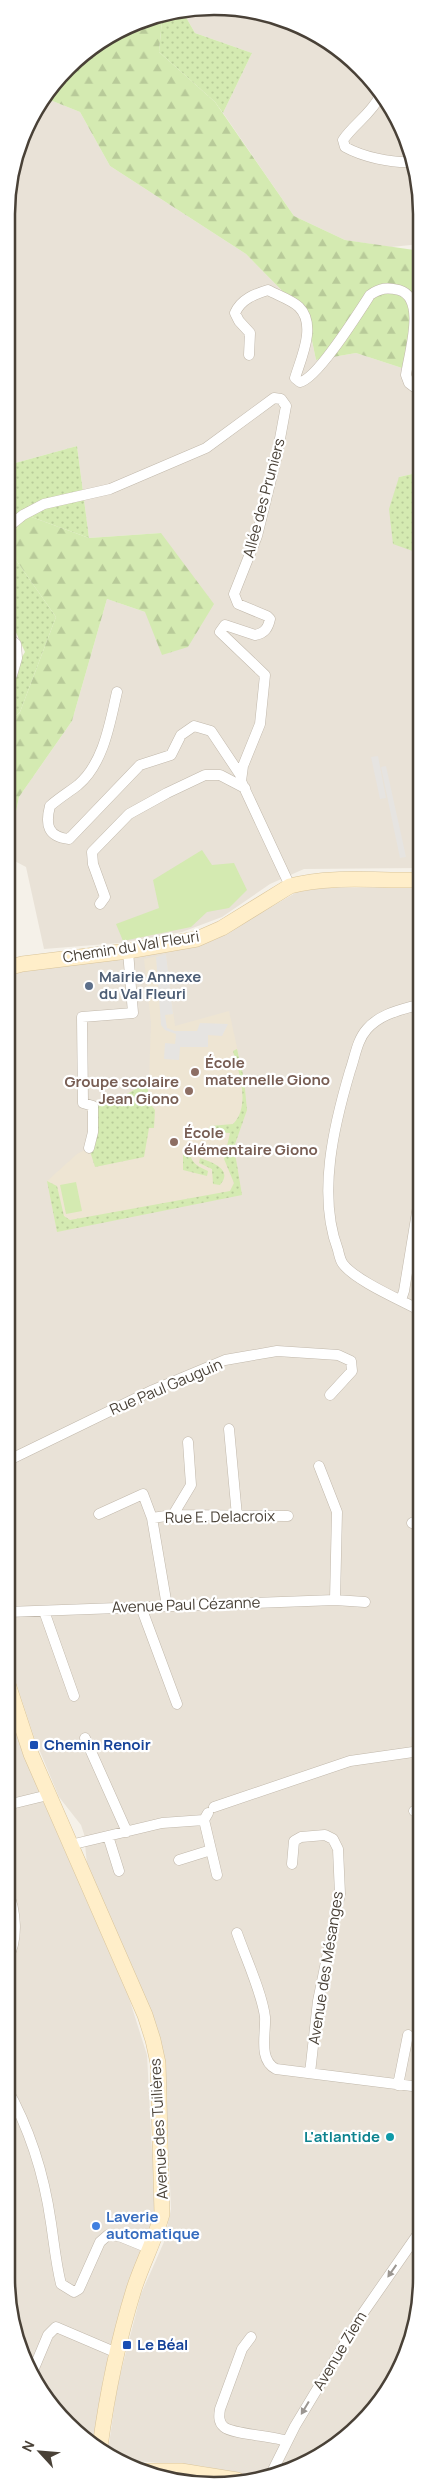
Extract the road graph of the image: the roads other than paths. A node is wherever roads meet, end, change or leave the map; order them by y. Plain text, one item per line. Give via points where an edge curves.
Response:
1 (378, 101) edge
2 (406, 161) edge
3 (413, 301) edge
4 (413, 330) edge
5 (249, 355) dead end
6 (413, 386) edge
7 (15, 521) edge
8 (15, 643) edge
9 (15, 665) edge
10 (118, 692) dead end
11 (241, 776) junction
12 (246, 788) junction
13 (413, 880) edge
14 (290, 886) junction
15 (100, 904) dead end
16 (128, 951) junction
17 (15, 967) edge
18 (413, 1006) edge
19 (89, 1148) dead end
20 (413, 1236) edge
21 (401, 1300) junction
22 (413, 1307) edge
23 (330, 1395) dead end
24 (229, 1428) dead end
25 (188, 1442) dead end
26 (15, 1457) edge
27 (319, 1466) dead end
28 (98, 1514) dead end
29 (173, 1515) junction
30 (237, 1516) junction
31 (288, 1516) dead end
32 (152, 1518) junction
33 (335, 1600) junction
34 (365, 1602) dead end
35 (167, 1606) junction
36 (141, 1607) junction
37 (44, 1611) junction
38 (15, 1612) edge
39 (74, 1696) dead end
40 (177, 1704) dead end
41 (15, 1707) edge
42 (85, 1738) dead end
43 (413, 1752) edge
44 (48, 1795) junction
45 (15, 1803) edge
46 (209, 1813) junction
47 (127, 1832) junction
48 (108, 1836) junction
49 (70, 1845) junction
50 (211, 1850) junction
51 (179, 1860) dead end
52 (292, 1864) dead end
53 (119, 1872) dead end
54 (217, 1875) dead end
55 (237, 1933) dead end
56 (408, 2035) dead end
57 (310, 2073) junction
58 (398, 2085) junction
59 (413, 2086) edge
60 (15, 2102) edge
61 (413, 2244) edge
62 (151, 2249) junction
63 (251, 2337) dead end
64 (117, 2353) junction
65 (35, 2365) edge
66 (287, 2441) junction
67 (101, 2442) edge
68 (274, 2467) edge
69 (164, 2471) edge
70 (218, 2477) edge

1 - 2 street via 374,109 343,140 345,147 355,153
3 - 5 street via 403,291 391,288 380,288 370,295 318,370 305,382 300,382 295,378 307,334 307,318 298,306 268,290 253,295 238,306 235,313 250,333
4 - 6 street via 406,375
7 - 11 street, Allée des Pruniers via 44,504 110,489 206,448 274,398 284,402 286,406 277,455 257,536 234,594 238,604 267,616 269,626 255,635 225,625 220,632 265,675 260,724
8 - 9 street
10 - 11 street via 106,738 90,772 79,785 50,806 49,832 69,839 140,765 171,755 181,735 194,726 210,731
11 - 12 street
12 - 14 street
12 - 15 street via 220,775 205,775 129,814 92,852 105,898
13 - 14 street, Chemin du Val Fleuri via 334,879
14 - 16 street, Chemin du Val Fleuri via 207,935
16 - 17 street, Chemin du Val Fleuri
16 - 19 street via 133,1013 82,1017 83,1103 92,1106 93,1132
18 - 21 street via 376,1020 358,1044 340,1106 329,1167 330,1230 343,1264 366,1282
20 - 21 street
21 - 22 street
23 - 26 street, Rue Paul Gauguin via 352,1371 351,1361 338,1355 277,1351 225,1360 153,1390
24 - 30 street
25 - 29 street via 191,1485
27 - 33 street via 337,1512
28 - 32 street via 143,1494
29 - 30 street, Rue E. Delacroix
29 - 32 street, Rue E. Delacroix
30 - 31 street, Rue E. Delacroix
32 - 35 street
33 - 34 street, Avenue Paul Cézanne
33 - 35 street, Avenue Paul Cézanne
35 - 36 street, Avenue Paul Cézanne
36 - 37 street, Avenue Paul Cézanne
36 - 40 street
37 - 38 street, Avenue Paul Cézanne
37 - 39 street
41 - 44 street, Avenue des Tuilières
42 - 47 street
43 - 46 street via 350,1761
44 - 45 street
44 - 49 street, Avenue des Tuilières
46 - 47 street
46 - 50 street
47 - 48 street
48 - 49 street
48 - 53 street
49 - 62 street, Avenue des Tuilières via 145,2015 158,2063 163,2196 162,2214
50 - 51 street
50 - 54 street
52 - 57 street, Avenue des Mésanges via 294,1841 301,1837 325,1835 333,1839 338,1849 340,1894 318,2001
55 - 57 street via 265,2015 266,2060 276,2069
56 - 58 street
57 - 58 street
58 - 59 street
60 - 62 street via 23,2116 39,2164 61,2284 70,2291 79,2289 100,2242 108,2235
61 -> 66 street, Avenue Ziem via 363,2313
62 - 64 street, Avenue des Tuilières via 134,2287
63 - 66 street via 242,2349 220,2409 221,2423 229,2430
64 - 65 street via 56,2327 48,2335
64 - 67 street, Avenue des Tuilières
66 - 68 street, Avenue Ziem
69 - 70 street

